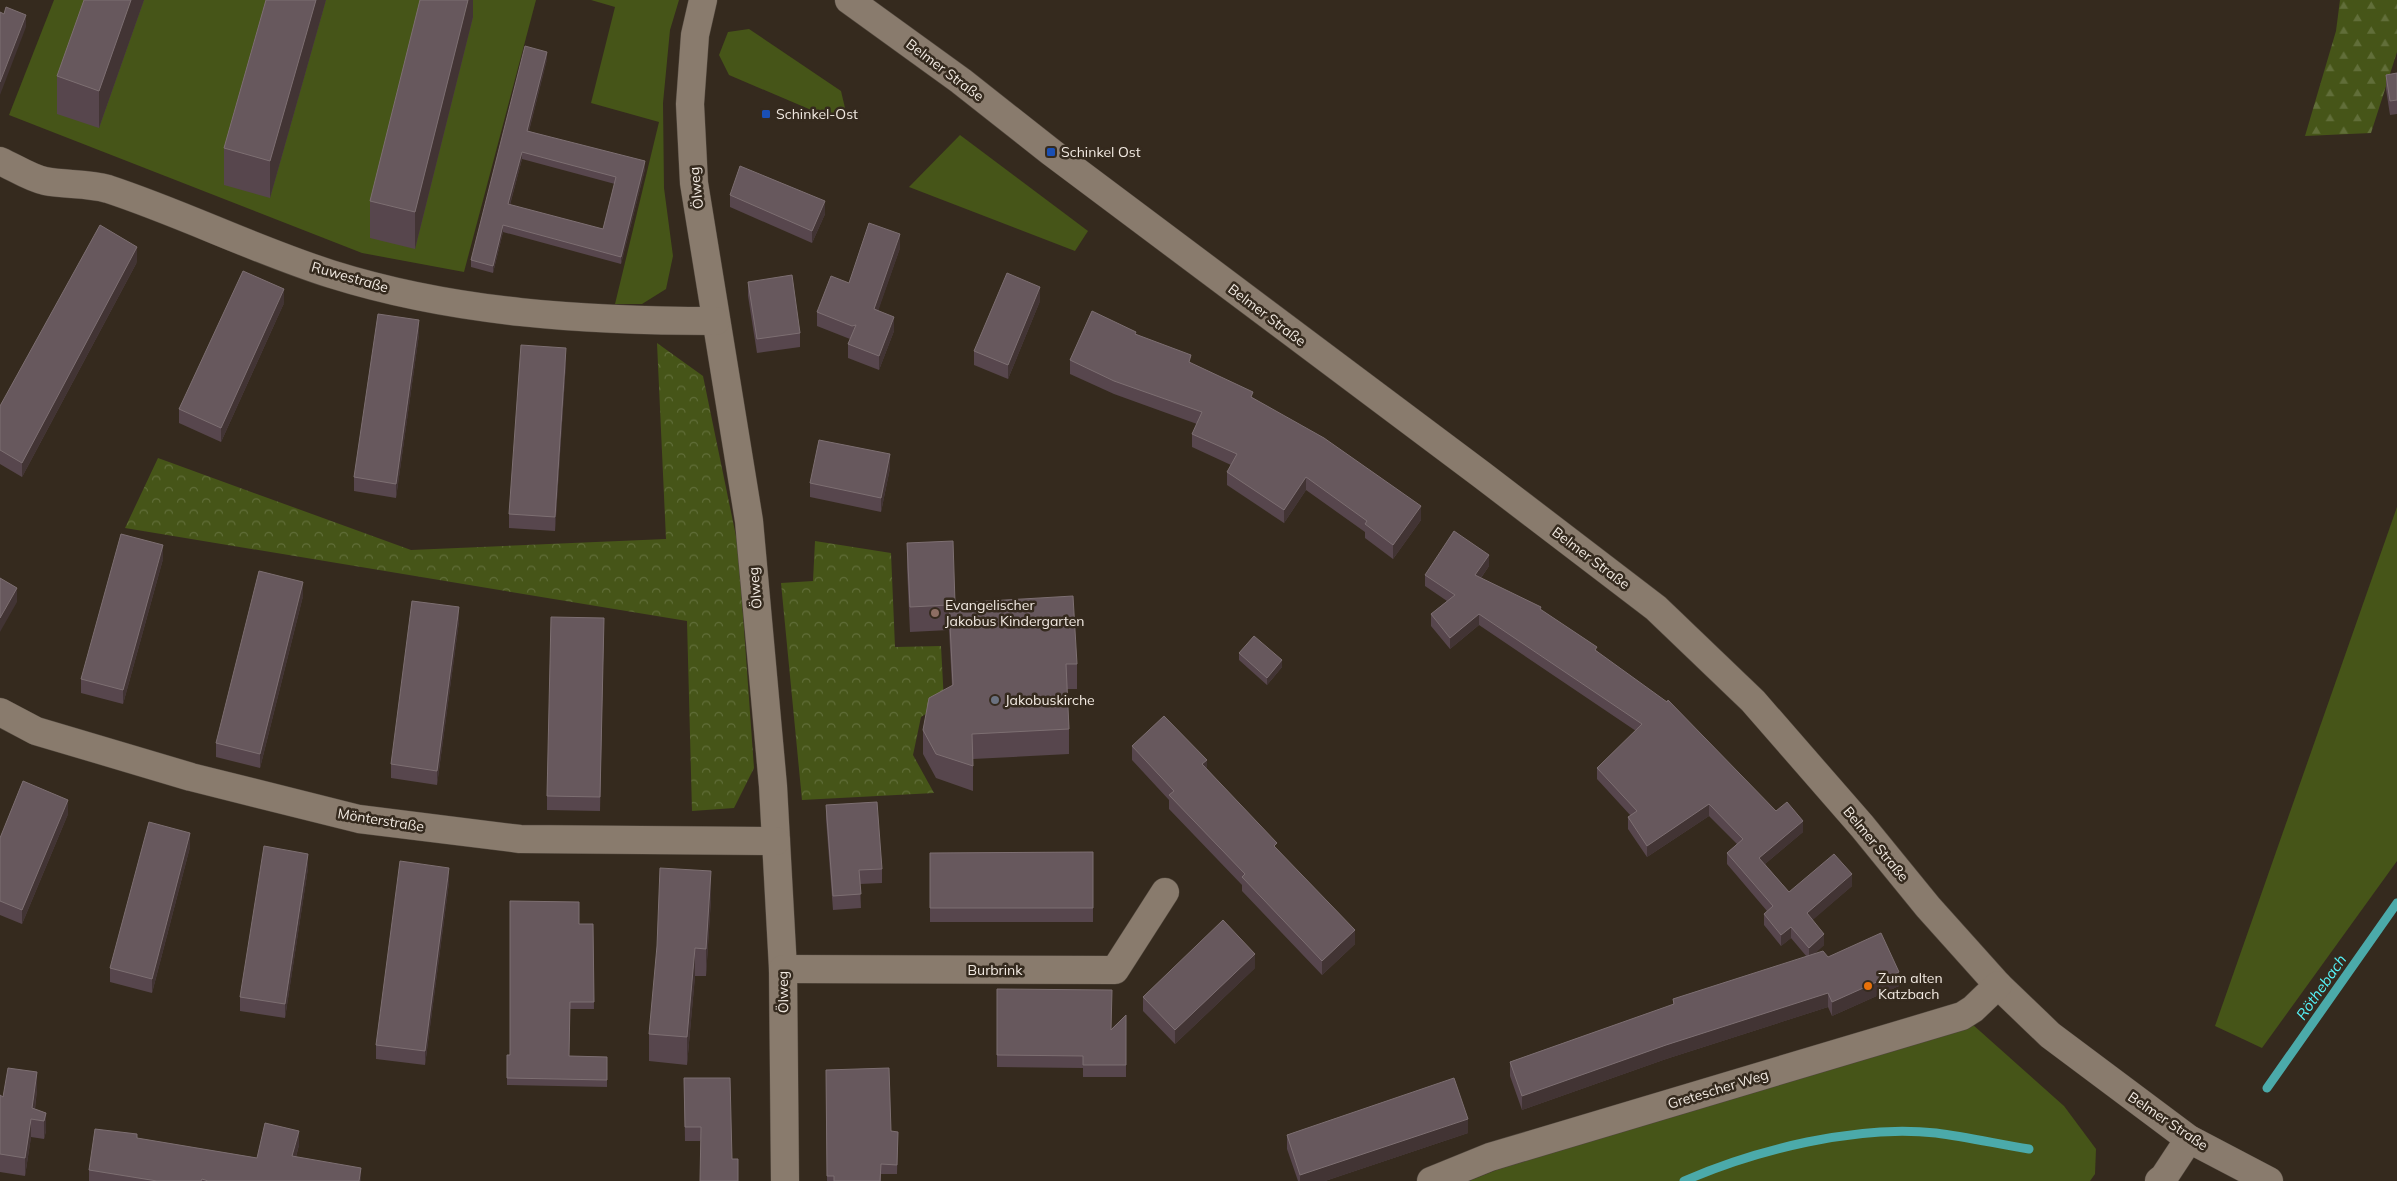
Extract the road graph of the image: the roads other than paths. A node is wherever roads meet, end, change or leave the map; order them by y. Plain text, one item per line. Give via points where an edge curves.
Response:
1 (703, 0) edge
2 (849, 0) edge
3 (0, 161) edge
4 (716, 321) junction
5 (0, 712) edge
6 (776, 841) junction
7 (1166, 892) dead end
8 (783, 969) junction
9 (1998, 985) junction
10 (2189, 1139) junction
11 (785, 1181) edge
12 (1431, 1181) edge
13 (2159, 1181) edge
14 (2269, 1181) edge

1 - 4 street, Ölweg via 695,35 690,104 694,183
2 - 9 street, Belmer Straße via 961,81 1656,608 1753,701
3 - 4 street, Ruwestraße via 43,180 106,189 331,274 428,297 503,311
4 - 6 street, Ölweg via 749,521
5 - 6 street, Mönterstraße via 36,731 191,777 359,819 520,839
6 - 8 street, Ölweg
7 - 8 street, Burbrink via 1115,970
8 - 11 street, Ölweg
9 - 10 street, Belmer Straße via 2050,1034
9 - 12 street, Gretescher Weg via 1962,1016 1490,1157
10 - 13 street
10 - 14 street, Belmer Straße

